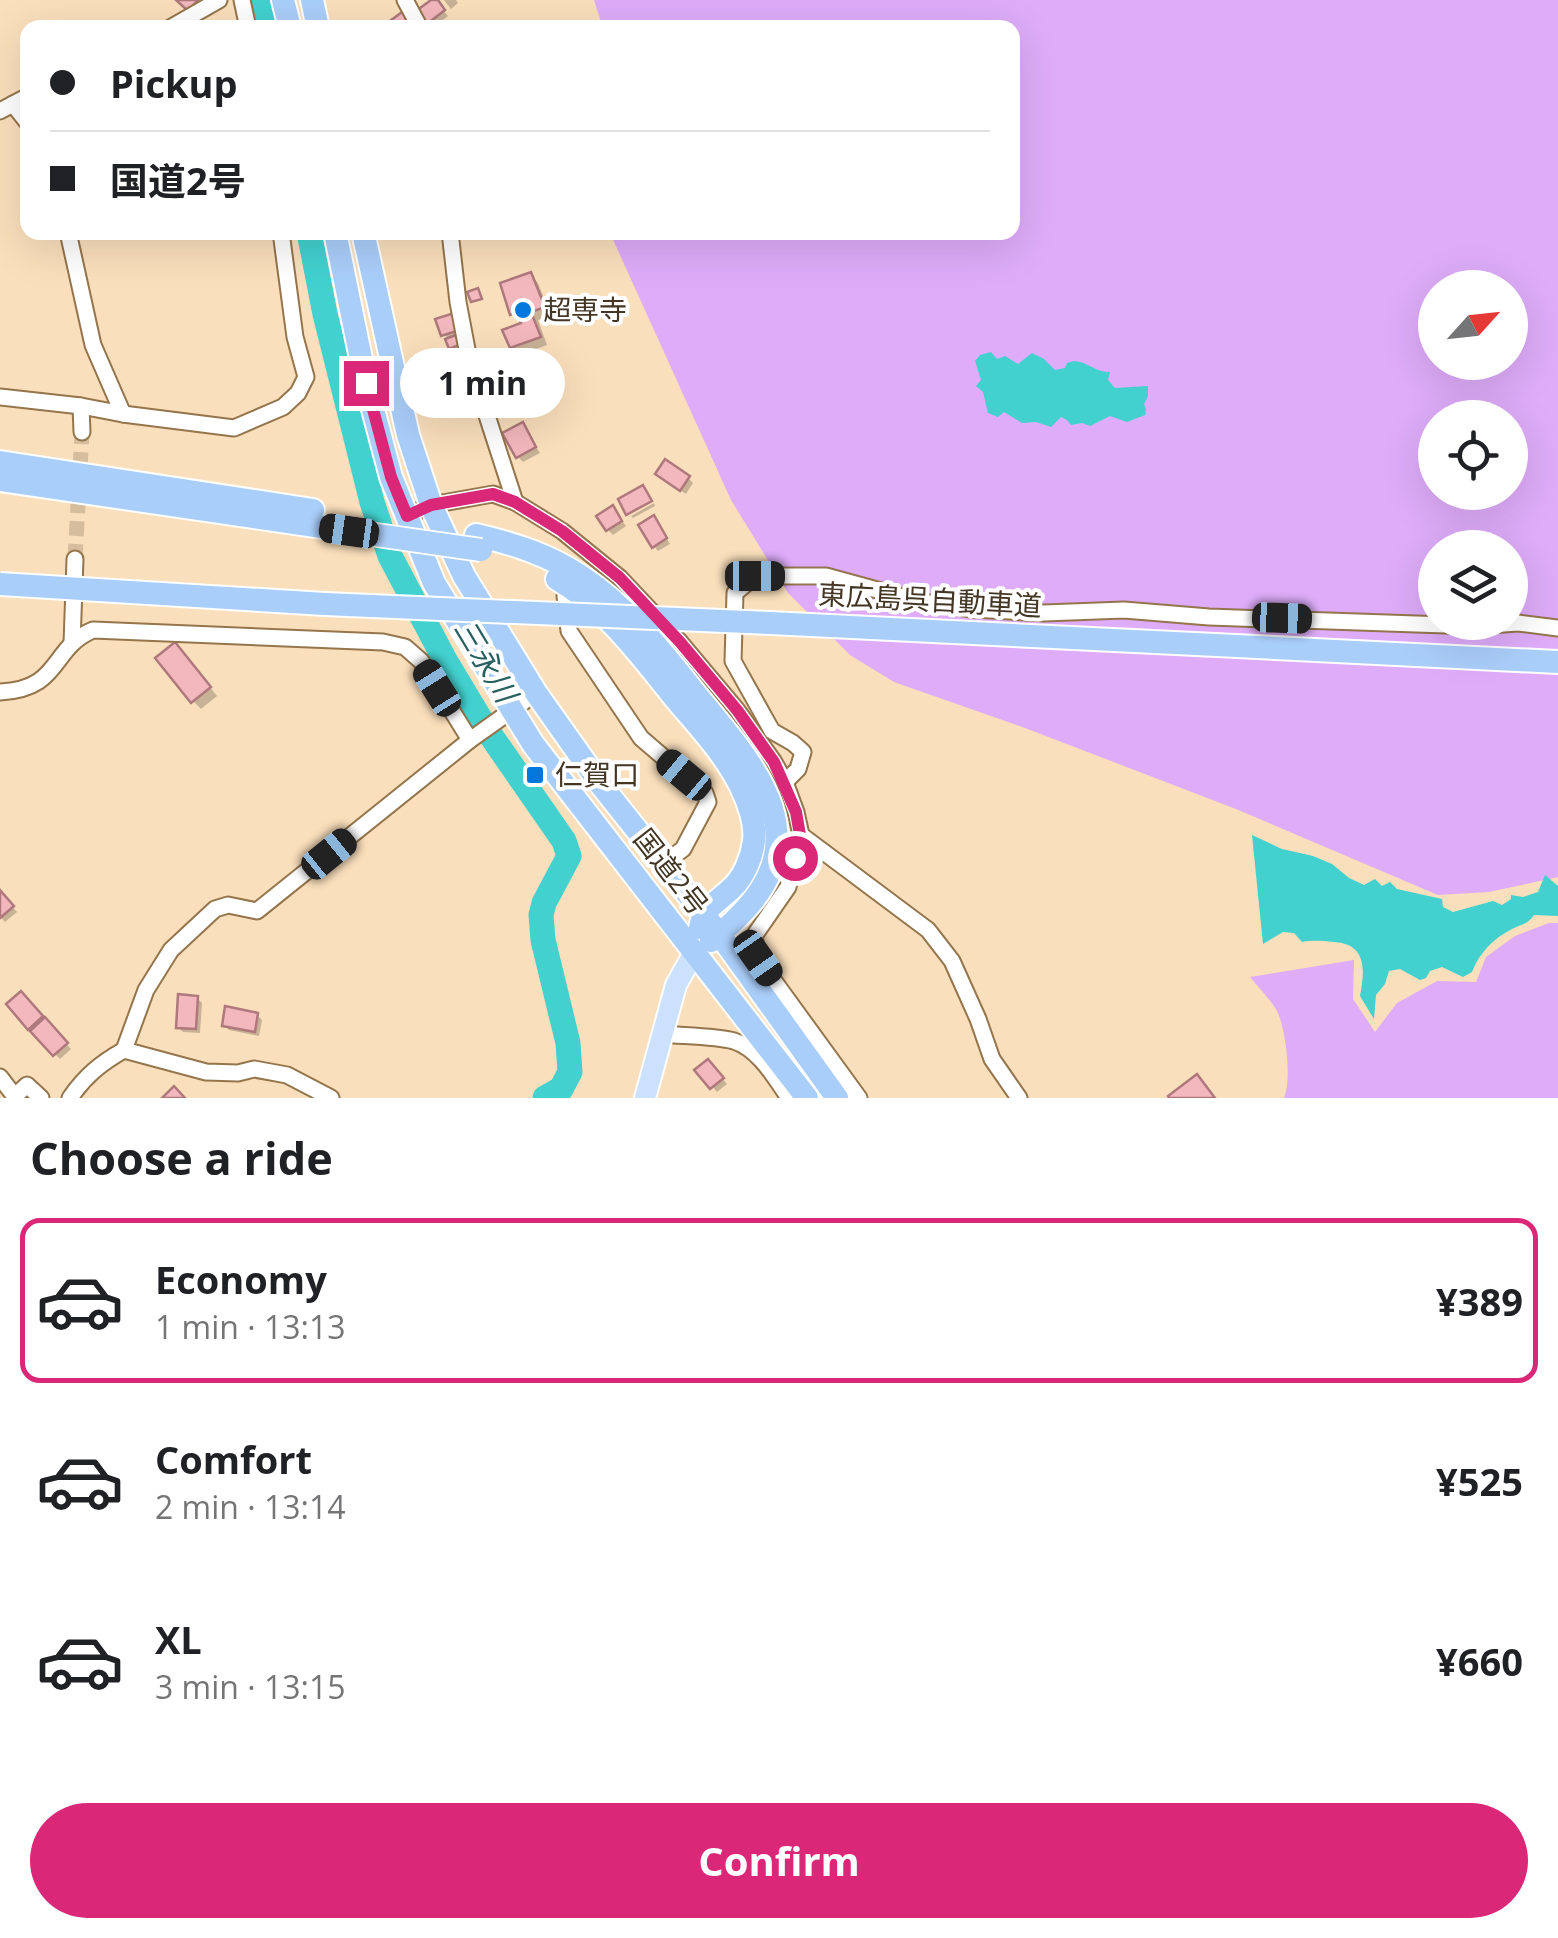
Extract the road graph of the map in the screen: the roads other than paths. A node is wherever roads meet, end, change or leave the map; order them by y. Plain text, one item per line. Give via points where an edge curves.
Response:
1 (218, 0) edge
2 (186, 20) edge
3 (70, 240) edge
4 (282, 240) edge
5 (336, 240) edge
6 (365, 240) edge
7 (451, 240) edge
8 (0, 397) edge
9 (80, 406) junction
10 (122, 414) junction
11 (82, 432) tunnel mouth
12 (0, 462) edge
13 (0, 480) edge
14 (515, 502) junction
15 (431, 505) junction
16 (407, 516) junction
17 (347, 523) junction
18 (570, 537) junction
19 (479, 542) junction
20 (567, 558) dead end
21 (75, 559) tunnel mouth
22 (0, 584) edge
23 (564, 596) dead end
24 (1558, 628) edge
25 (72, 643) junction
26 (1558, 662) edge
27 (0, 692) edge
28 (536, 693) junction
29 (512, 711) junction
30 (470, 740) junction
31 (785, 782) junction
32 (800, 835) junction
33 (664, 864) junction
34 (703, 914) junction
35 (720, 935) junction
36 (695, 952) junction
37 (792, 1022) junction
38 (662, 1034) junction
39 (124, 1050) junction
40 (0, 1077) edge
41 (16, 1097) edge
42 (41, 1098) edge
43 (70, 1098) edge
44 (331, 1098) edge
45 (645, 1098) edge
46 (789, 1098) edge
47 (806, 1098) edge
48 (837, 1098) edge
49 (859, 1098) edge
50 (1019, 1098) edge

1 - 2 street
3 - 10 street via 93,345
4 - 10 street via 306,377 298,393 283,407 234,428
5 - 16 highway, 国道2号 via 366,383
6 - 15 highway, 国道2号 via 396,387
7 - 14 street via 469,360
8 - 9 street
9 - 10 street
9 - 11 street
12 - 17 highway
13 - 17 highway
14 - 15 street via 493,494
14 - 18 street
15 - 16 street
15 - 28 highway, 国道2号 via 464,576
16 - 29 highway, 国道2号 via 434,583
17 - 19 highway
18 - 20 street
18 - 31 street via 680,642
19 - 34 highway via 573,588 620,632 727,763 752,813 754,839 736,885
19 - 35 highway via 548,556 615,602 753,768 773,807 774,857 758,898
21 - 25 street
22 - 26 highway, 東広島呉自動車道, bridge
23 - 33 street via 569,631 641,738 705,793 708,802 683,849
24 - 31 street via 972,609 826,576 755,576 735,593 733,661 772,731 803,752
25 - 27 street via 42,680
25 - 30 street via 93,630 405,647 421,661
28 - 29 street
28 - 33 highway, 国道2号
29 - 30 street
29 - 36 highway, 国道2号
30 - 39 street via 257,911 216,908 172,950 146,990
31 - 32 street
32 - 37 street via 788,887 754,936 758,958
32 - 50 street via 928,930 952,961 992,1059
33 - 34 highway, 国道2号
34 - 35 highway, 国道2号
34 - 36 highway
35 - 36 highway
35 - 37 highway, 国道2号
36 - 38 main road via 676,985
36 - 47 highway, 国道2号
37 - 48 highway, 国道2号
37 - 49 street
38 - 45 main road
38 - 46 street via 734,1041 767,1067
39 - 43 street via 83,1078
39 - 44 street via 206,1072 287,1075
40 - 41 street
41 - 42 street via 28,1086

